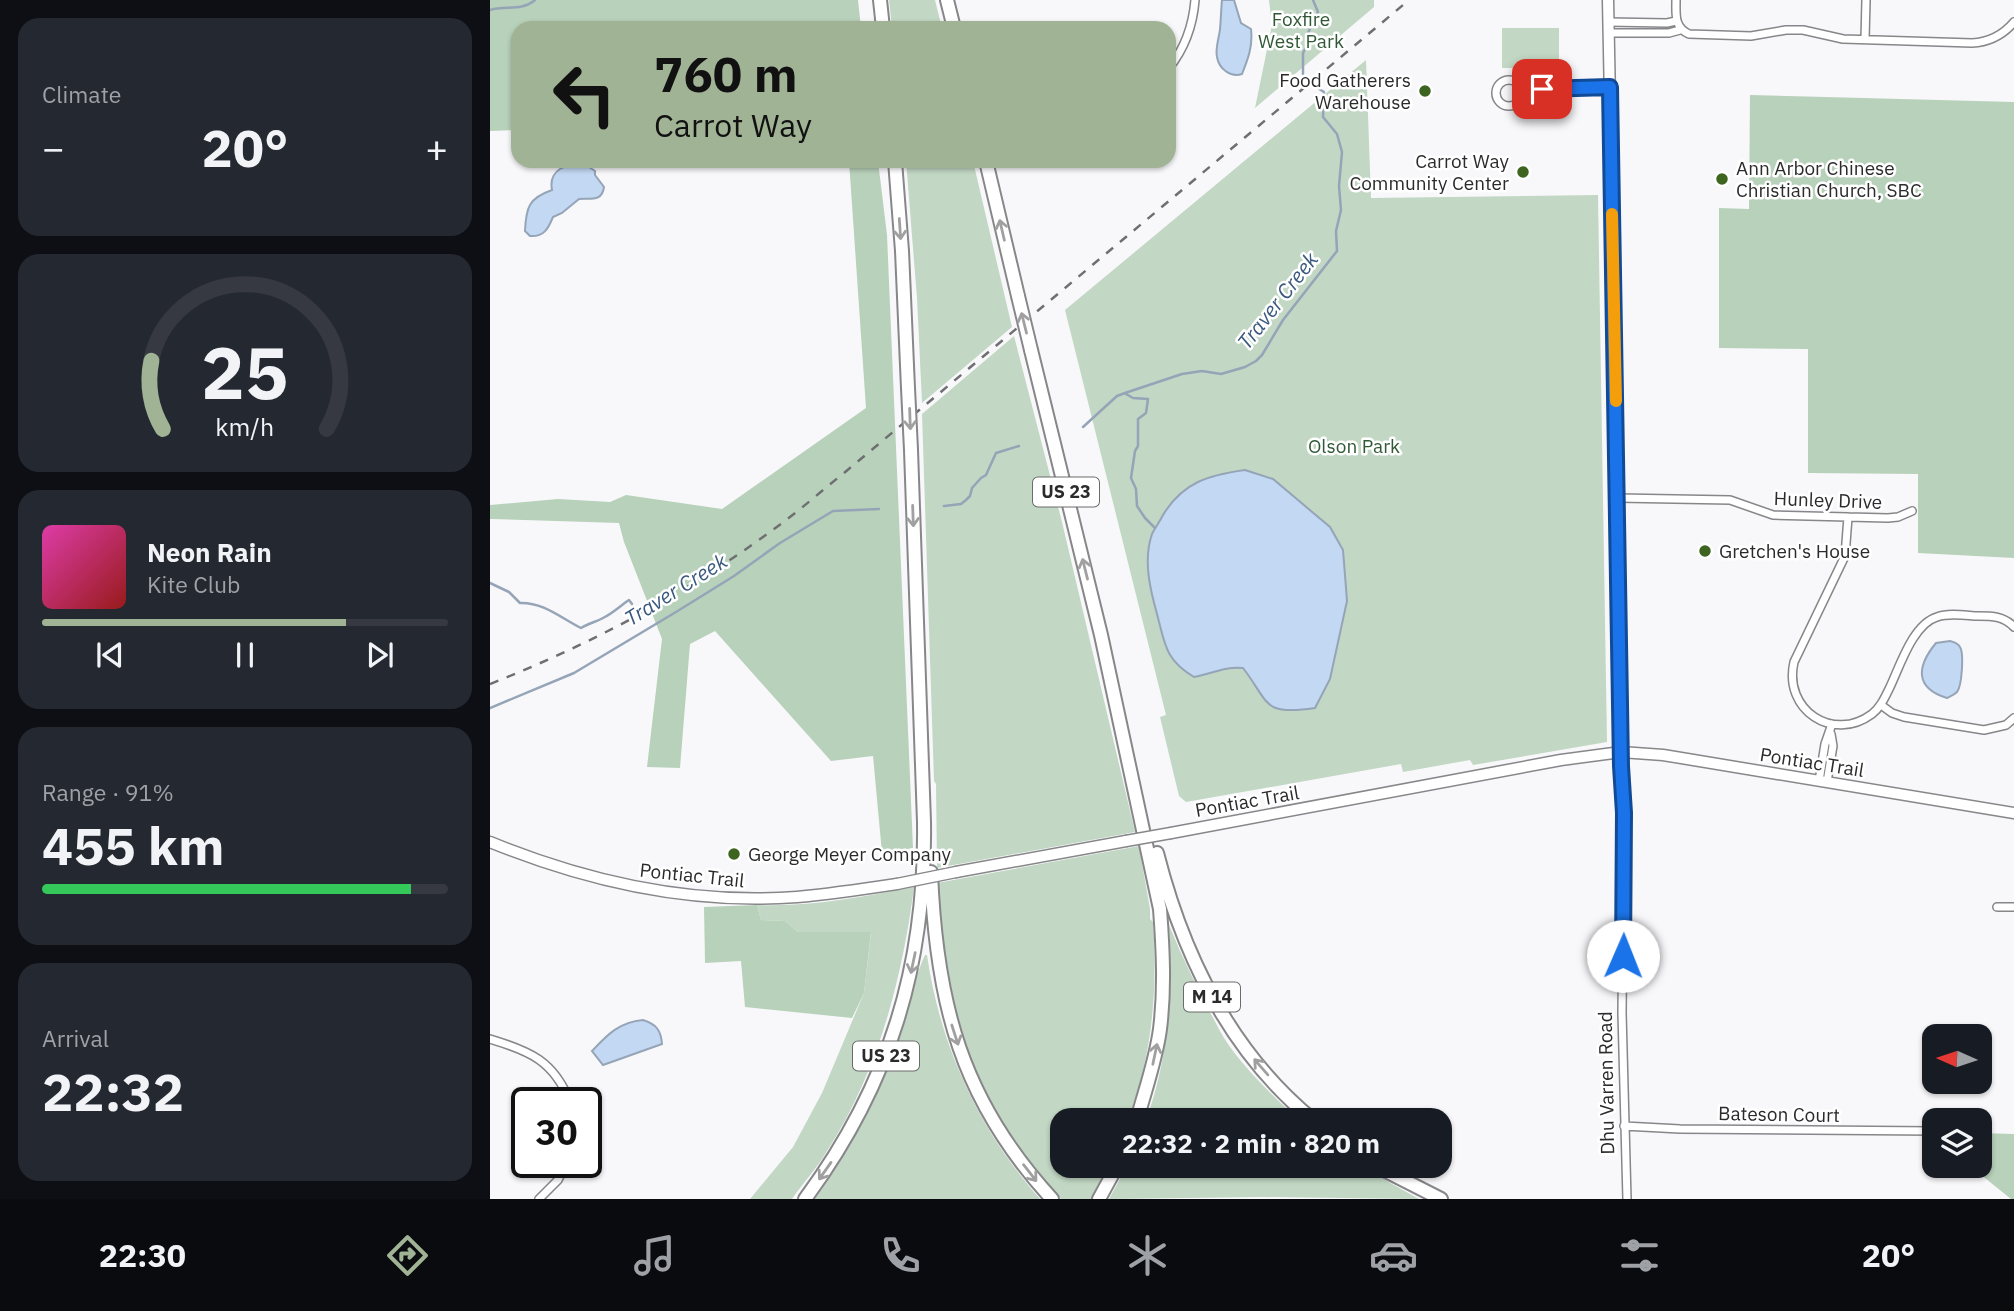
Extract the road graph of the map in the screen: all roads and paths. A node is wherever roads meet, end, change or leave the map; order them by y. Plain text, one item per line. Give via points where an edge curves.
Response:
1 (880, 0) edge
2 (947, 0) edge
3 (1195, 0) edge
4 (1608, 0) edge
5 (1676, 0) edge
6 (1866, 0) edge
7 (882, 21) edge
8 (952, 21) edge
9 (1676, 21) junction
10 (2014, 22) edge
11 (1650, 23) junction
12 (1609, 28) junction
13 (1680, 30) junction
14 (1650, 33) junction
15 (1865, 39) junction
16 (1176, 58) edge
17 (1610, 87) junction
18 (1521, 90) dead end
19 (895, 168) edge
20 (988, 168) edge
21 (1618, 498) junction
22 (1912, 511) dead end
23 (1848, 517) junction
24 (916, 581) junction
25 (2014, 627) edge
26 (1101, 635) junction
27 (1881, 705) junction
28 (2014, 718) edge
29 (1832, 728) junction
30 (1621, 752) junction
31 (1823, 781) junction
32 (2014, 813) edge
33 (490, 842) edge
34 (1997, 907) dead end
35 (2014, 907) edge
36 (490, 1039) edge
37 (563, 1087) edge
38 (1140, 1108) edge
39 (1300, 1108) edge
40 (1624, 1126) junction
41 (1922, 1131) edge
42 (559, 1178) edge
43 (1110, 1178) edge
44 (1400, 1178) edge
45 (539, 1199) edge
46 (805, 1199) edge
47 (1052, 1199) edge
48 (1099, 1199) edge
49 (1441, 1199) edge
50 (1627, 1199) edge

1 - 7 highway
2 - 8 highway
3 - 16 street via 1189,31
4 - 12 main road, Dhu Varren Road
5 - 9 street
6 - 15 street
9 - 11 street
9 - 13 street
10 - 15 street via 2000,35 1978,43
11 - 12 street
11 - 14 street
12 - 14 street
12 - 17 main road, Dhu Varren Road
13 - 14 street
13 - 15 street via 1751,36 1803,30
17 - 18 street
17 - 21 main road, Dhu Varren Road
19 -> 24 highway, US 23, bridge
26 -> 20 highway, US 23, bridge
21 - 23 street, Hunley Drive via 1730,500 1773,515
21 - 30 main road, Dhu Varren Road
22 - 23 street, Hunley Drive via 1888,518
23 - 29 street via 1845,556 1792,671 1794,693 1803,708
24 -> 46 highway, US 23 via 924,858 914,959 895,1029 868,1098
24 -> 47 highway via 932,896 942,987 966,1069 988,1112
25 - 27 street via 1999,617 1946,615 1926,622
38 -> 26 highway, US 23 via 1160,1030 1163,945 1154,877
39 -> 26 highway, M 14 via 1245,1049 1222,1015 1180,930
27 - 28 street via 1904,717 1984,730 2006,725
27 - 29 street via 1863,719
29 - 31 street via 1825,744
30 - 31 main road, Pontiac Trail via 1681,757
30 - 33 main road, Pontiac Trail, bridge via 897,884 785,898 688,895 634,887 583,875
30 - 40 street, Dhu Varren Road
31 - 32 main road, Pontiac Trail
34 - 35 street
36 - 37 street via 518,1047 544,1062
40 - 41 street, Bateson Court
40 - 50 street, Dhu Varren Road
42 - 45 street
43 - 48 highway
44 - 49 highway

